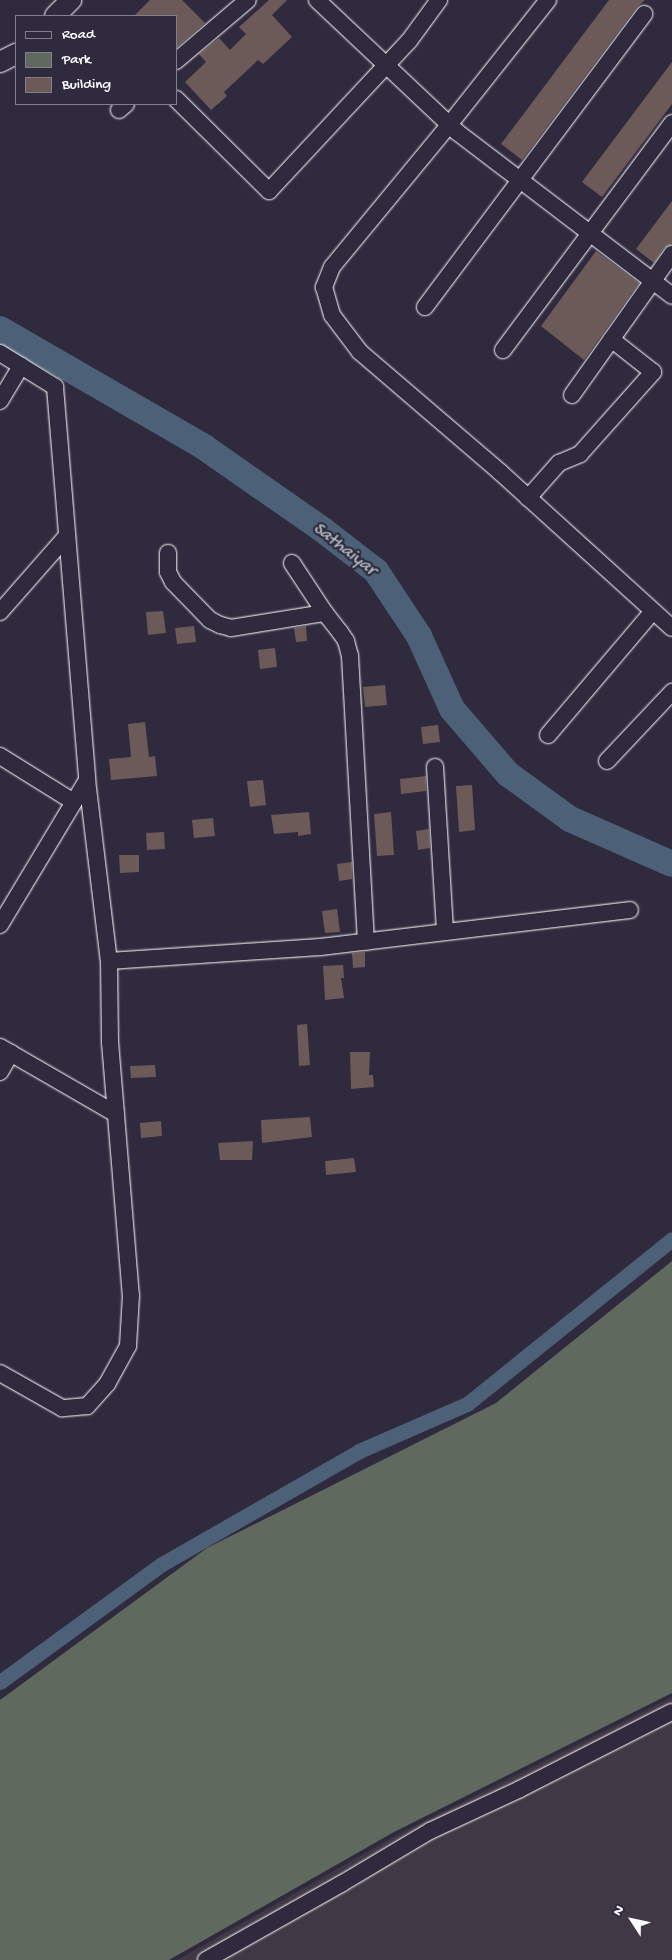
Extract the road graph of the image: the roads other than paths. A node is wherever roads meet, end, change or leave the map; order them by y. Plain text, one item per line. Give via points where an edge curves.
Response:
1 (71, 0) edge
2 (248, 0) edge
3 (317, 0) edge
4 (439, 0) edge
5 (548, 0) edge
6 (644, 14) dead end
7 (56, 15) edge
8 (15, 54) edge
9 (178, 59) edge
10 (0, 62) edge
11 (385, 67) junction
12 (178, 101) edge
13 (672, 123) edge
14 (449, 125) junction
15 (519, 180) junction
16 (590, 233) junction
17 (672, 254) edge
18 (652, 280) junction
19 (672, 296) edge
20 (425, 306) dead end
21 (611, 339) junction
22 (502, 350) dead end
23 (0, 353) edge
24 (21, 366) junction
25 (572, 394) dead end
26 (0, 401) edge
27 (528, 498) junction
28 (66, 537) junction
29 (168, 553) dead end
30 (292, 563) dead end
31 (3, 603) edge
32 (653, 611) junction
33 (325, 614) junction
34 (672, 628) edge
35 (672, 692) edge
36 (548, 735) dead end
37 (0, 756) edge
38 (606, 761) dead end
39 (435, 767) dead end
40 (87, 780) junction
41 (74, 802) junction
42 (630, 910) dead end
43 (0, 925) edge
44 (445, 932) junction
45 (366, 942) junction
46 (109, 961) junction
47 (5, 1050) edge
48 (0, 1072) edge
49 (116, 1114) junction
50 (0, 1373) edge
51 (672, 1712) edge
52 (206, 1960) edge

1 - 7 street
2 - 9 street
3 - 11 street
4 - 11 street via 409,42
5 - 14 street
6 - 15 street
8 - 10 street
11 - 12 street via 269,192
11 - 14 street
13 - 16 street
14 - 15 street
14 - 27 street via 332,267 324,287 332,315 360,352
15 - 16 street
15 - 20 street
16 - 18 street
16 - 22 street
17 - 18 street
18 - 19 street
18 - 21 street
21 - 25 street
21 - 27 street via 653,372 580,454 559,463
23 - 24 street
24 - 26 street
24 - 28 street via 55,387
27 - 32 street
28 - 31 street
28 - 40 street
29 - 33 street via 168,572 173,582 220,626 231,628
30 - 33 street
32 - 34 street
32 - 36 street
33 - 45 street via 346,641 350,656
35 - 38 street
37 - 41 street
39 - 44 street
40 - 41 street
40 - 46 street
41 - 43 street
42 - 44 street
44 - 45 street
45 - 46 street
46 - 49 street via 110,1042
47 - 48 street
47 - 49 street
49 - 50 street via 131,1296 128,1346 107,1384 87,1406 62,1408
51 - 52 street via 520,1789 430,1830 325,1894

